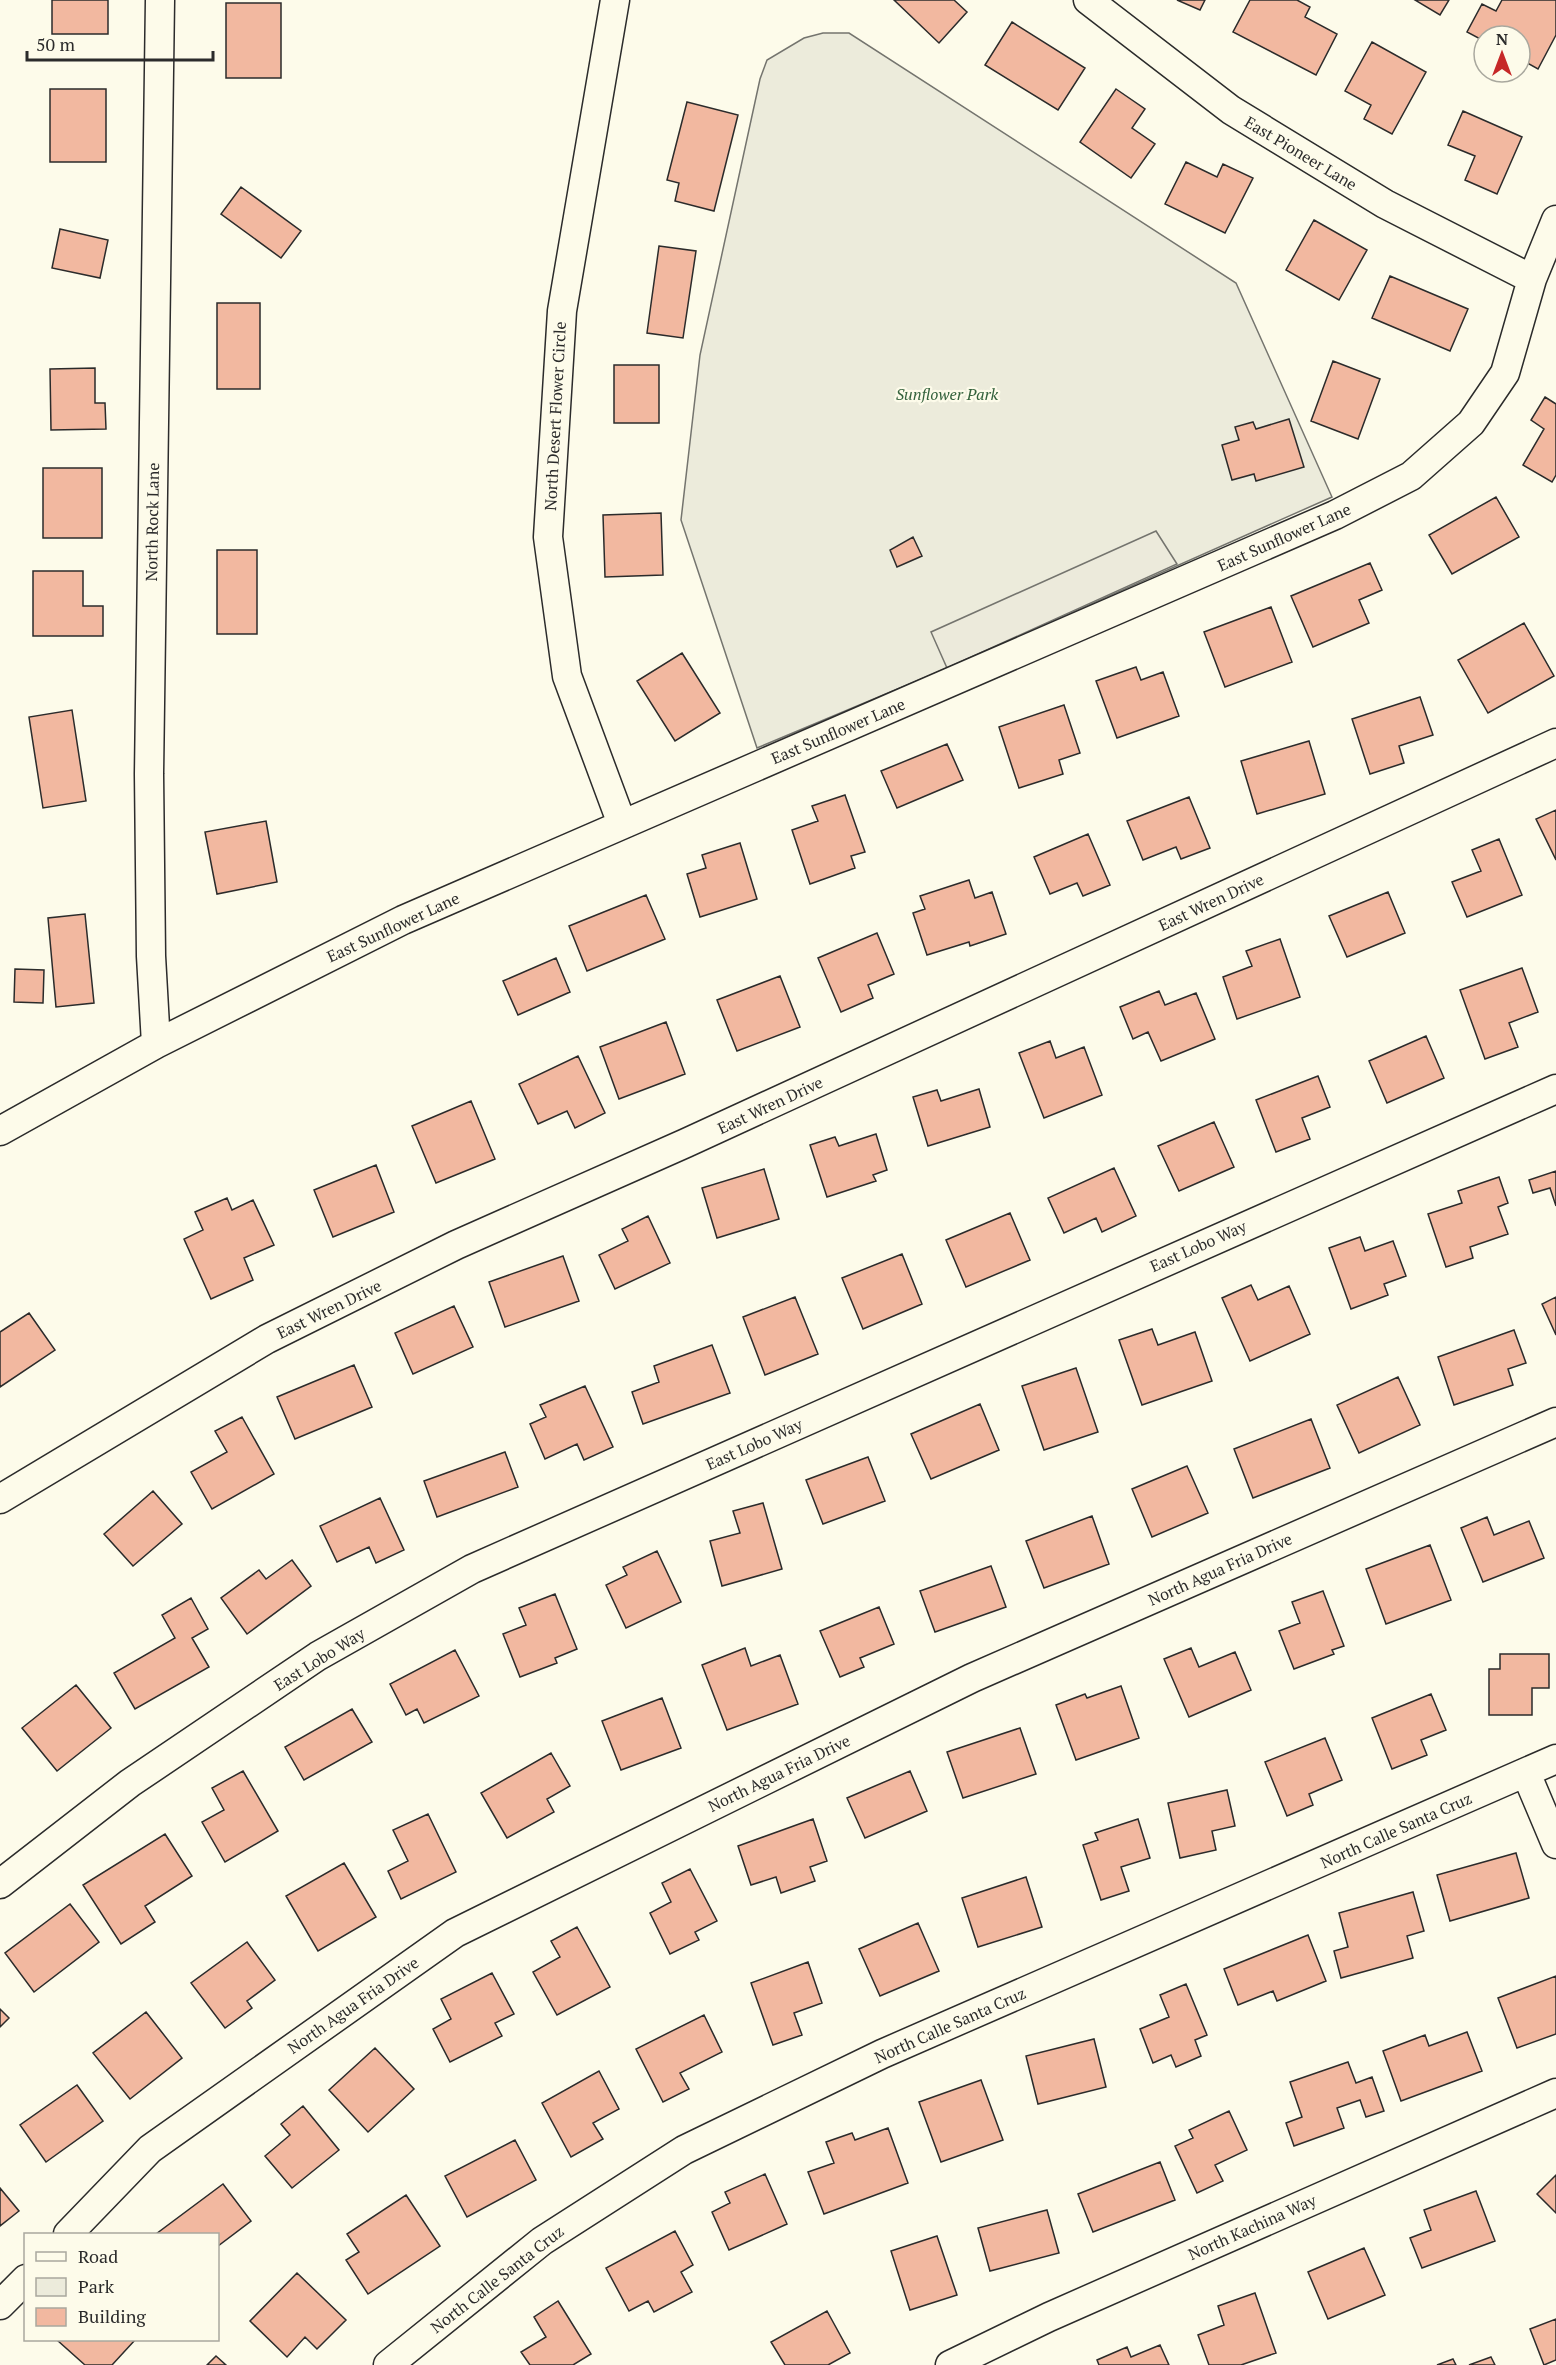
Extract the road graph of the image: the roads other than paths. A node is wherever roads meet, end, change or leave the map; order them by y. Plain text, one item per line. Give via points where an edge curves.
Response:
1 (160, 0) edge
2 (615, 0) edge
3 (1088, 0) edge
4 (1556, 220) edge
5 (1532, 279) junction
6 (1556, 743) edge
7 (622, 824) junction
8 (156, 1044) junction
9 (1556, 1089) edge
10 (0, 1131) edge
11 (1556, 1422) edge
12 (0, 1499) edge
13 (1556, 1759) edge
14 (1526, 1773) junction
15 (1556, 1844) edge
16 (0, 1884) edge
17 (1556, 2093) edge
18 (70, 2233) edge
19 (24, 2281) edge
20 (0, 2306) edge
21 (387, 2365) edge
22 (950, 2365) edge

1 - 8 street, North Rock Lane via 149,774
2 - 7 street, North Desert Flower Circle via 562,311 548,537 567,676
3 - 5 street, East Pioneer Lane via 1231,110 1385,204
4 - 5 street, East Sunflower Lane
5 - 7 street, East Sunflower Lane via 1505,373 1471,423 1411,476 1335,515
6 - 12 street, East Wren Drive via 456,1245 267,1339
7 - 8 street, East Sunflower Lane via 403,920
8 - 10 street, East Sunflower Lane
9 - 16 street, East Lobo Way via 471,1569 318,1656 130,1783
11 - 18 street, North Agua Fria Drive via 972,1678 455,1933 150,2149
13 - 14 street, North Calle Santa Cruz
14 - 15 street
14 - 21 street, North Calle Santa Cruz via 882,2054 684,2150 542,2241
17 - 22 street, North Kachina Way via 1049,2317
19 - 20 street

